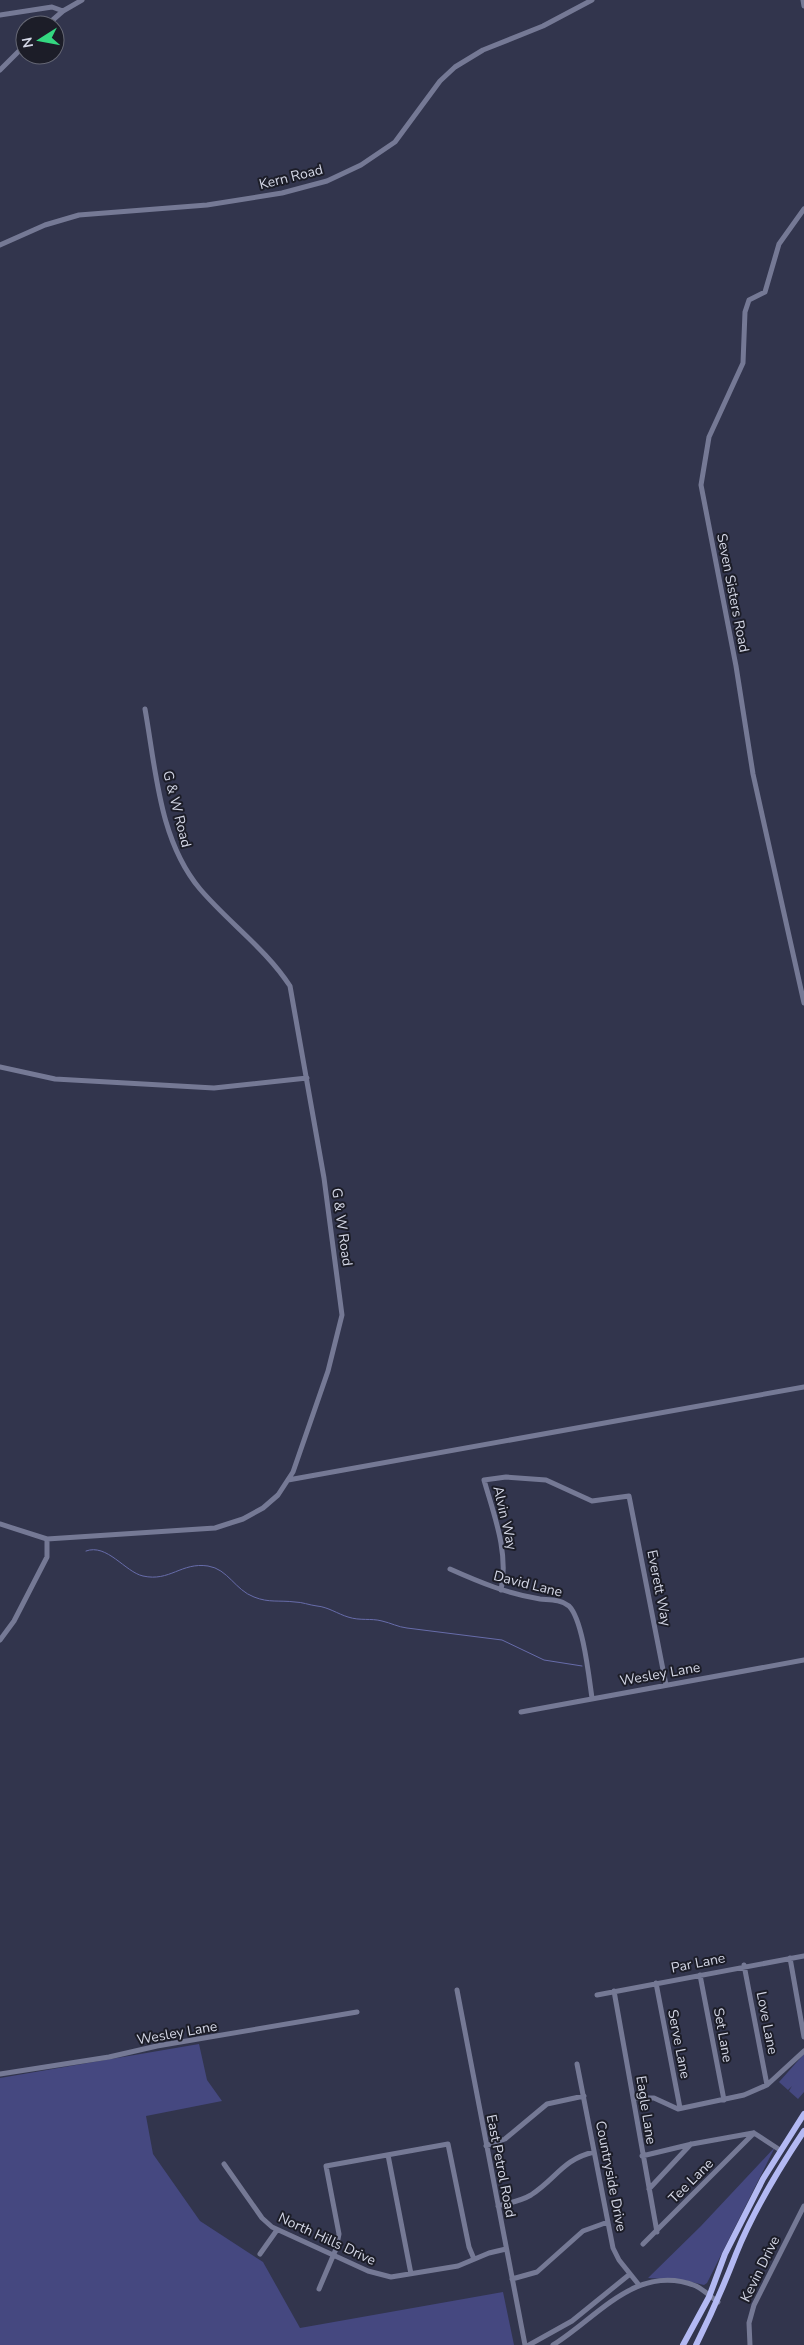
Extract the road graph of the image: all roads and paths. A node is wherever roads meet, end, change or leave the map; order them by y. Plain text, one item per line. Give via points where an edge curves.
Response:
1 (82, 0) edge
2 (592, 0) edge
3 (803, 0) edge
4 (804, 6) edge
5 (63, 11) junction
6 (0, 15) edge
7 (58, 15) edge
8 (15, 55) edge
9 (0, 70) edge
10 (804, 209) edge
11 (0, 245) edge
12 (145, 709) dead end
13 (804, 1003) edge
14 (0, 1067) edge
15 (307, 1078) junction
16 (804, 1387) edge
17 (288, 1480) junction
18 (484, 1480) joint
19 (0, 1524) edge
20 (47, 1539) junction
21 (450, 1569) dead end
22 (502, 1590) junction
23 (0, 1640) edge
24 (804, 1660) edge
25 (666, 1685) junction
26 (592, 1698) junction
27 (521, 1712) dead end
28 (804, 1956) edge
29 (790, 1958) junction
30 (744, 1966) junction
31 (700, 1975) junction
32 (656, 1983) junction
33 (457, 1990) dead end
34 (614, 1991) junction
35 (597, 1995) dead end
36 (357, 2012) dead end
37 (804, 2037) edge
38 (804, 2051) edge
39 (577, 2064) dead end
40 (0, 2074) edge
41 (767, 2085) junction
42 (584, 2096) junction
43 (633, 2098) junction
44 (724, 2100) junction
45 (680, 2108) junction
46 (802, 2117) edge
47 (804, 2131) edge
48 (754, 2133) junction
49 (800, 2138) junction
50 (692, 2144) junction
51 (486, 2146) junction
52 (780, 2150) junction
53 (594, 2152) junction
54 (388, 2154) junction
55 (642, 2156) junction
56 (224, 2164) dead end
57 (649, 2188) junction
58 (498, 2206) junction
59 (804, 2206) edge
60 (608, 2222) junction
61 (277, 2230) junction
62 (657, 2232) junction
63 (642, 2244) dead end
64 (506, 2249) junction
65 (260, 2254) dead end
66 (334, 2256) junction
67 (474, 2259) junction
68 (411, 2274) junction
69 (630, 2274) junction
70 (512, 2279) junction
71 (639, 2285) junction
72 (319, 2289) dead end
73 (709, 2297) junction
74 (718, 2302) junction
75 (525, 2345) edge
76 (529, 2345) edge
77 (553, 2345) edge
78 (683, 2345) edge
79 (696, 2345) edge
80 (750, 2345) edge

1 - 5 street
2 - 11 street, Kern Road via 455,66 440,80 395,142 361,165 327,181 282,193 207,205 79,215 45,225
3 - 4 street
5 - 6 street via 52,7
5 - 7 street
8 - 9 street
10 - 13 street, Seven Sisters Road via 779,244 765,292 749,300 745,312 743,363 709,437 701,485 753,774
12 - 15 street, G & W Road via 164,815 174,848 201,889 277,966 290,986
14 - 15 street via 55,1078 214,1088
15 - 17 street, G & W Road via 342,1315 328,1371 297,1464
16 - 17 street
17 - 20 street, G & W Road via 278,1495 263,1508 215,1528
18 - 22 street, Alvin Way via 502,1547
18 - 25 street, Everett Way via 546,1480 592,1501 629,1496
19 - 20 street, G & W Road
20 - 23 street via 47,1558
21 - 22 street, David Lane
22 - 26 street, David Lane via 555,1599 569,1607 581,1636
24 - 25 street, Wesley Lane
25 - 26 street, Wesley Lane
26 - 27 street, Wesley Lane
28 - 29 street, Par Lane
29 - 30 street, Par Lane
29 - 37 street
30 - 31 street, Par Lane
30 - 41 street, Love Lane
31 - 32 street, Par Lane
31 - 44 street, Set Lane
32 - 34 street, Par Lane
32 - 45 street, Serve Lane
33 - 51 street, East Petrol Road
34 - 35 street, Par Lane
34 - 43 street, Eagle Lane
36 - 40 street, Wesley Lane
38 - 41 street
39 - 42 street, Countryside Drive
41 - 44 street
42 - 51 street via 547,2104 505,2139
42 - 53 street, Countryside Drive
43 - 45 street via 654,2098
43 - 55 street, Eagle Lane
44 - 45 street
46 - 49 main road
46 - 52 main road
47 - 49 main road
48 - 50 street
48 - 52 street
48 - 62 street, Tee Lane
49 - 74 main road via 735,2256
50 - 55 street
50 - 57 street
51 - 58 street, East Petrol Road
52 - 73 main road via 725,2254
53 - 58 street via 570,2160 530,2195
53 - 60 street, Countryside Drive
54 - 66 street via 326,2166 338,2227
54 - 67 street via 448,2144
54 - 68 street
55 - 57 street, Eagle Lane
56 - 61 street, North Hills Drive via 262,2218
57 - 62 street, Eagle Lane
58 - 64 street, East Petrol Road
59 - 80 street, Kevin Drive via 754,2305 749,2323
60 - 69 street, Countryside Drive via 615,2254
60 - 70 street via 583,2231 537,2272
61 - 65 street
61 - 66 street, North Hills Drive
62 - 63 street, Tee Lane
64 - 67 street, North Hills Drive
64 - 70 street, East Petrol Road
66 - 68 street, North Hills Drive via 382,2276
66 - 72 street
67 - 68 street, North Hills Drive via 458,2266
69 - 71 street, Countryside Drive
69 - 76 street via 572,2321
70 - 75 street, East Petrol Road
71 - 73 street via 681,2282 698,2287
71 - 77 street via 618,2296
73 - 74 street
73 - 78 main road
74 - 79 main road

